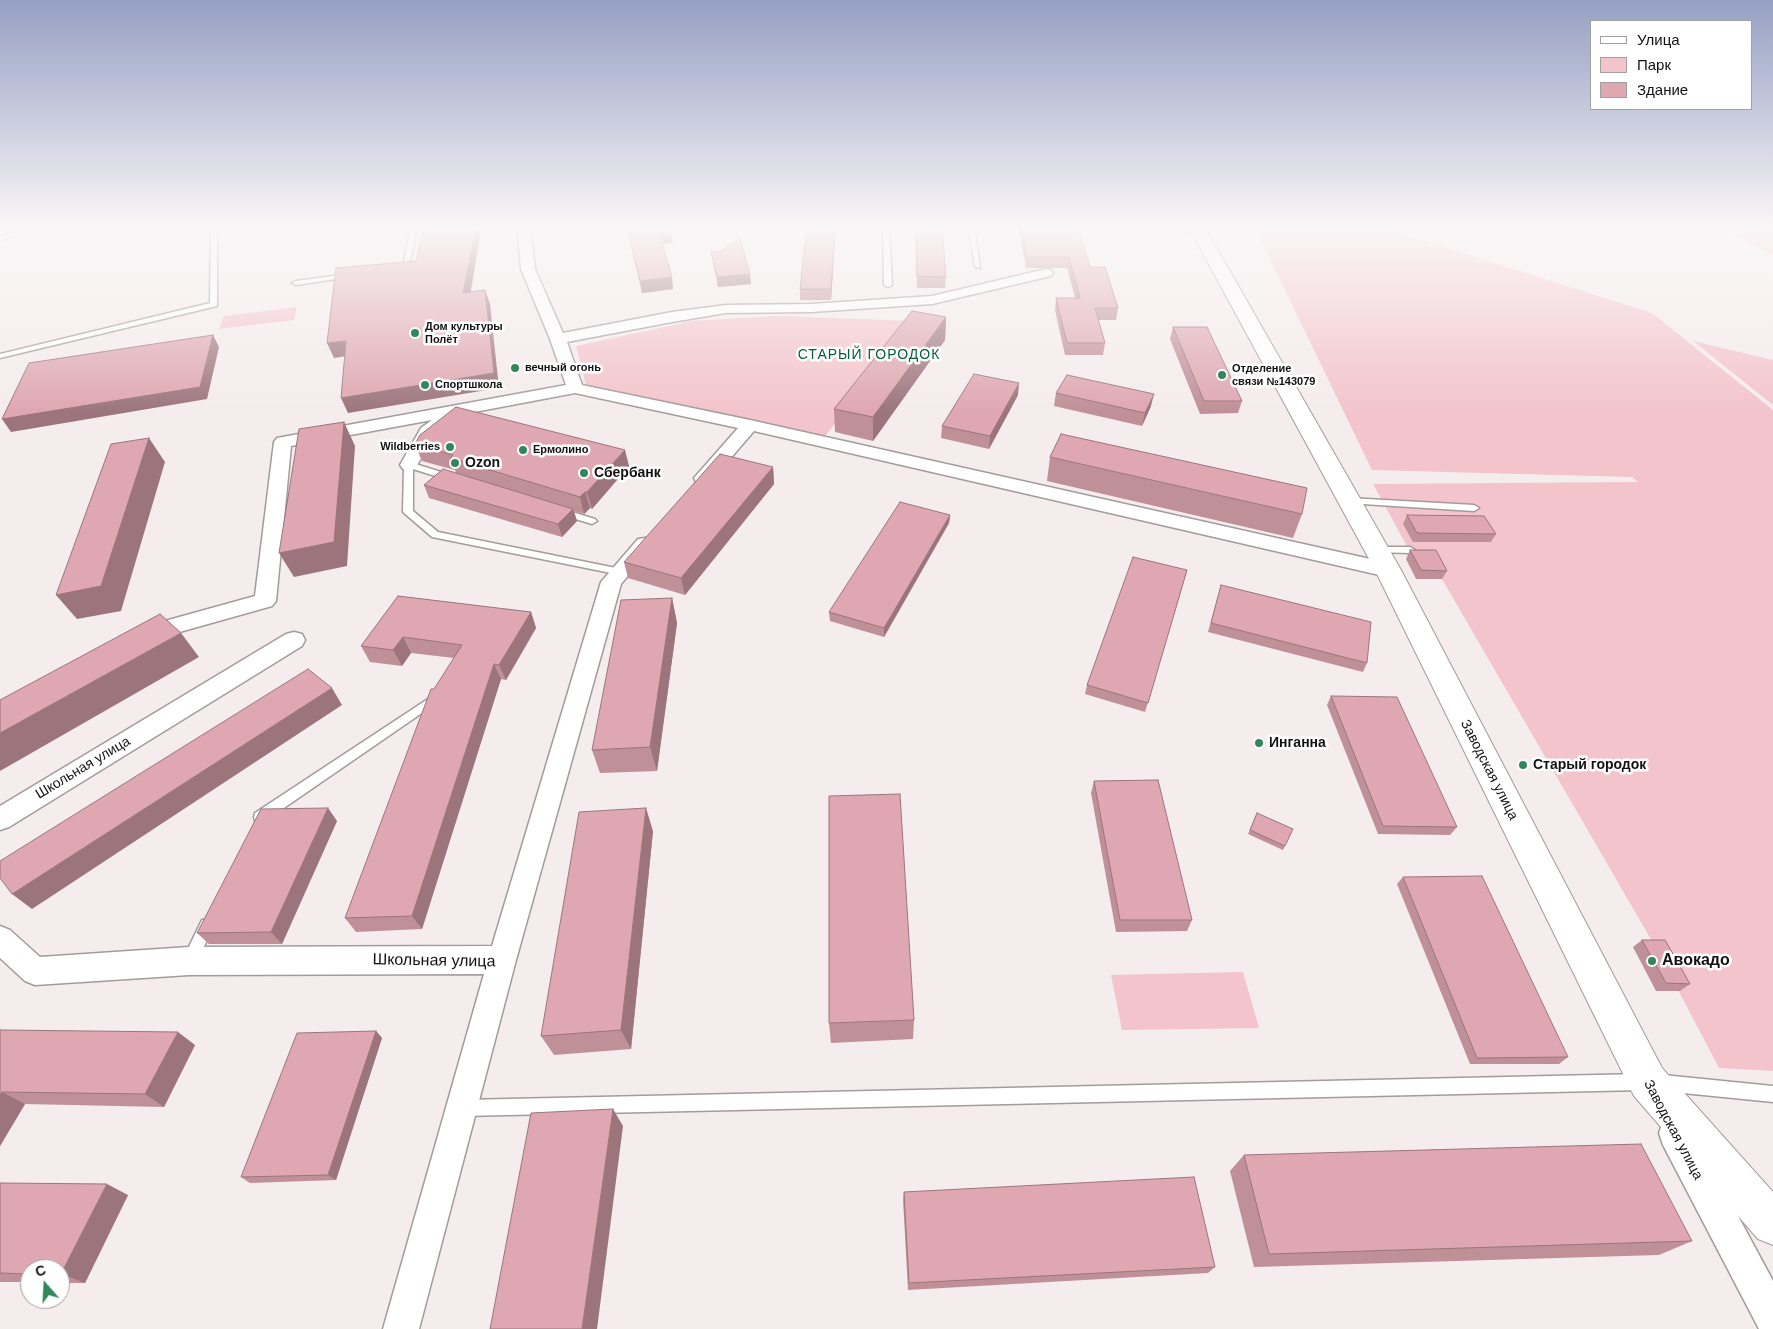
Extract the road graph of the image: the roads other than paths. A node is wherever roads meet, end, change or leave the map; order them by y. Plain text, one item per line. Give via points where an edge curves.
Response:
1 (214, 288) edge
2 (536, 288) edge
3 (983, 288) edge
4 (1231, 288) edge
5 (558, 339) junction
6 (0, 356) edge
7 (574, 388) junction
8 (459, 410) junction
9 (750, 425) junction
10 (409, 465) junction
11 (464, 482) edge
12 (692, 491) edge
13 (1349, 501) junction
14 (1474, 508) dead end
15 (555, 510) edge
16 (592, 521) dead end
17 (659, 528) edge
18 (1410, 550) edge
19 (1382, 560) junction
20 (621, 572) junction
21 (124, 639) edge
22 (294, 640) dead end
23 (431, 701) edge
24 (0, 819) edge
25 (255, 826) edge
26 (211, 916) edge
27 (0, 939) edge
28 (189, 960) junction
29 (502, 960) junction
30 (1648, 1082) junction
31 (1773, 1094) edge
32 (462, 1108) junction
33 (1773, 1224) edge
34 (1773, 1318) edge
35 (401, 1329) edge

1 - 6 lane via 214,304
2 - 5 street
3 - 5 street via 932,300 810,308 726,309
4 - 13 main road, Заводская улица
5 - 7 street
7 - 8 street
7 - 9 street
8 - 10 street via 427,432
8 - 21 street via 283,442 265,600
9 - 12 street
9 - 19 street
10 - 11 lane
10 - 20 lane via 408,512 435,535
13 - 14 lane
13 - 19 main road, Заводская улица
15 - 16 lane
17 - 20 street
18 - 19 lane
19 - 30 main road, Заводская улица
20 - 29 street via 611,582
22 - 24 street, Школьная улица
23 - 25 lane via 259,817
26 - 28 lane
27 - 28 street, Школьная улица via 35,971
28 - 29 street, Школьная улица
29 - 32 street, Школьная улица
30 - 31 lane
30 - 32 lane
30 - 33 main road
30 - 34 street, Заводская улица
32 - 35 street, Школьная улица

